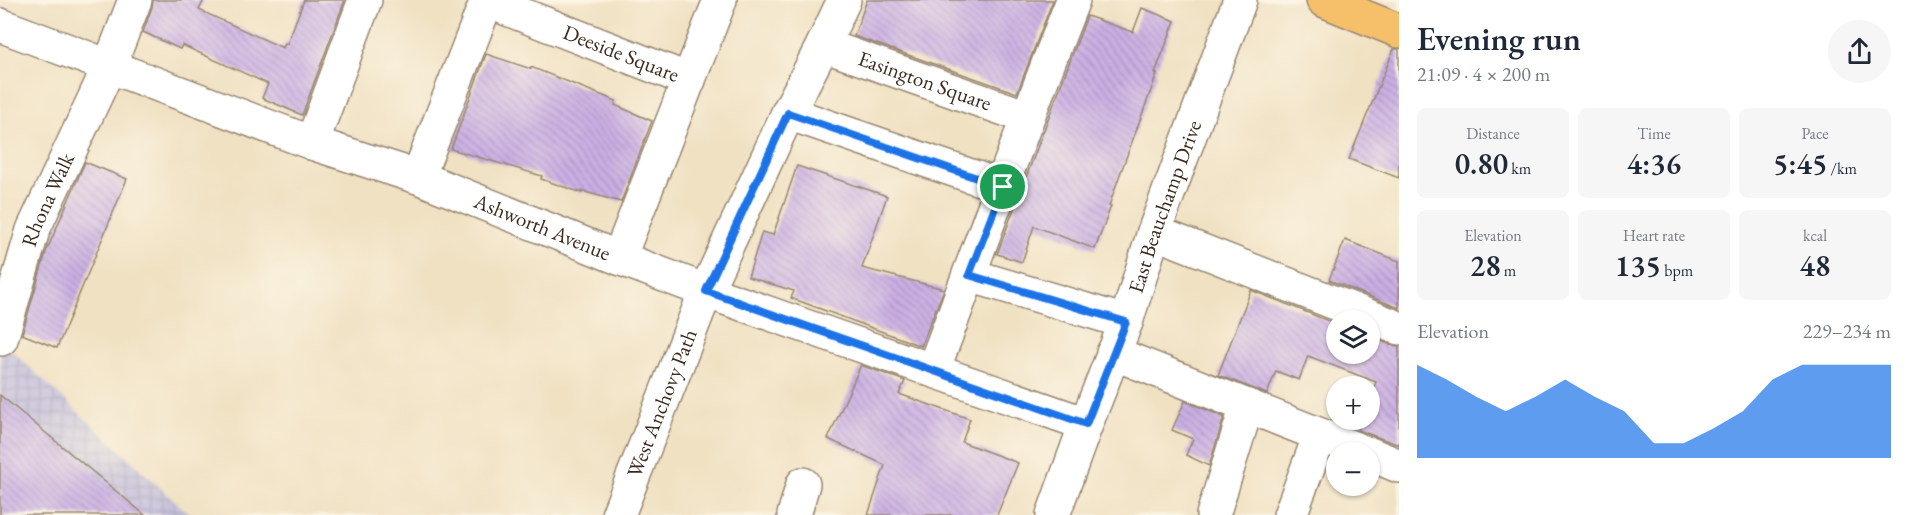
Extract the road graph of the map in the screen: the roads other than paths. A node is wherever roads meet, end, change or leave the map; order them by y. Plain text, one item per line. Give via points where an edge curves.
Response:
1 (10, 0) edge
2 (135, 0) edge
3 (365, 0) edge
4 (720, 0) edge
5 (844, 0) edge
6 (1073, 0) edge
7 (1240, 0) edge
8 (1323, 0) edge
9 (487, 1) edge
10 (1358, 8) edge
11 (0, 25) edge
12 (1399, 31) edge
13 (823, 45) junction
14 (109, 67) junction
15 (689, 80) junction
16 (788, 113) junction
17 (1027, 117) junction
18 (312, 143) junction
19 (418, 177) junction
20 (1003, 187) junction
21 (1154, 232) junction
22 (619, 258) junction
23 (969, 275) junction
24 (706, 291) junction
25 (1126, 322) junction
26 (1399, 328) edge
27 (1, 339) edge
28 (1113, 353) junction
29 (933, 370) junction
30 (1247, 406) junction
31 (1086, 424) junction
32 (1320, 435) junction
33 (1338, 442) edge
34 (1380, 459) edge
35 (1399, 466) edge
36 (803, 484) dead end
37 (618, 515) edge
38 (794, 515) edge
39 (1053, 515) edge
40 (1213, 515) edge
41 (1290, 515) edge

1 - 11 street
2 - 14 street, Rhona Walk
3 - 18 street
4 - 15 street, Deeside Square
5 - 13 street
6 - 17 street
7 - 21 street, East Beauchamp Drive
8 - 10 main road
9 - 15 street, Deeside Square
9 - 19 street, Deeside Square
10 - 12 main road
11 - 14 street, Ashworth Avenue
13 - 16 street
13 - 17 street, Easington Square
14 - 18 street, Ashworth Avenue
14 - 27 street, Rhona Walk via 33,230
15 - 22 street, Deeside Square
16 - 20 street
16 - 24 street
17 - 20 street
18 - 19 street, Ashworth Avenue
19 - 22 street, Ashworth Avenue
20 - 23 street
21 - 25 street, East Beauchamp Drive
21 - 26 street
22 - 24 street, Ashworth Avenue
23 - 25 street
23 - 29 street
24 - 29 street, Ashworth Avenue
24 - 37 street, West Anchovy Path
25 - 28 street, East Beauchamp Drive
28 - 30 street
28 - 31 street, East Beauchamp Drive
29 - 31 street, Ashworth Avenue
30 - 32 street
30 - 40 street
31 - 39 street, East Beauchamp Drive
32 - 33 street
32 - 41 street
34 - 35 street
36 - 38 street

